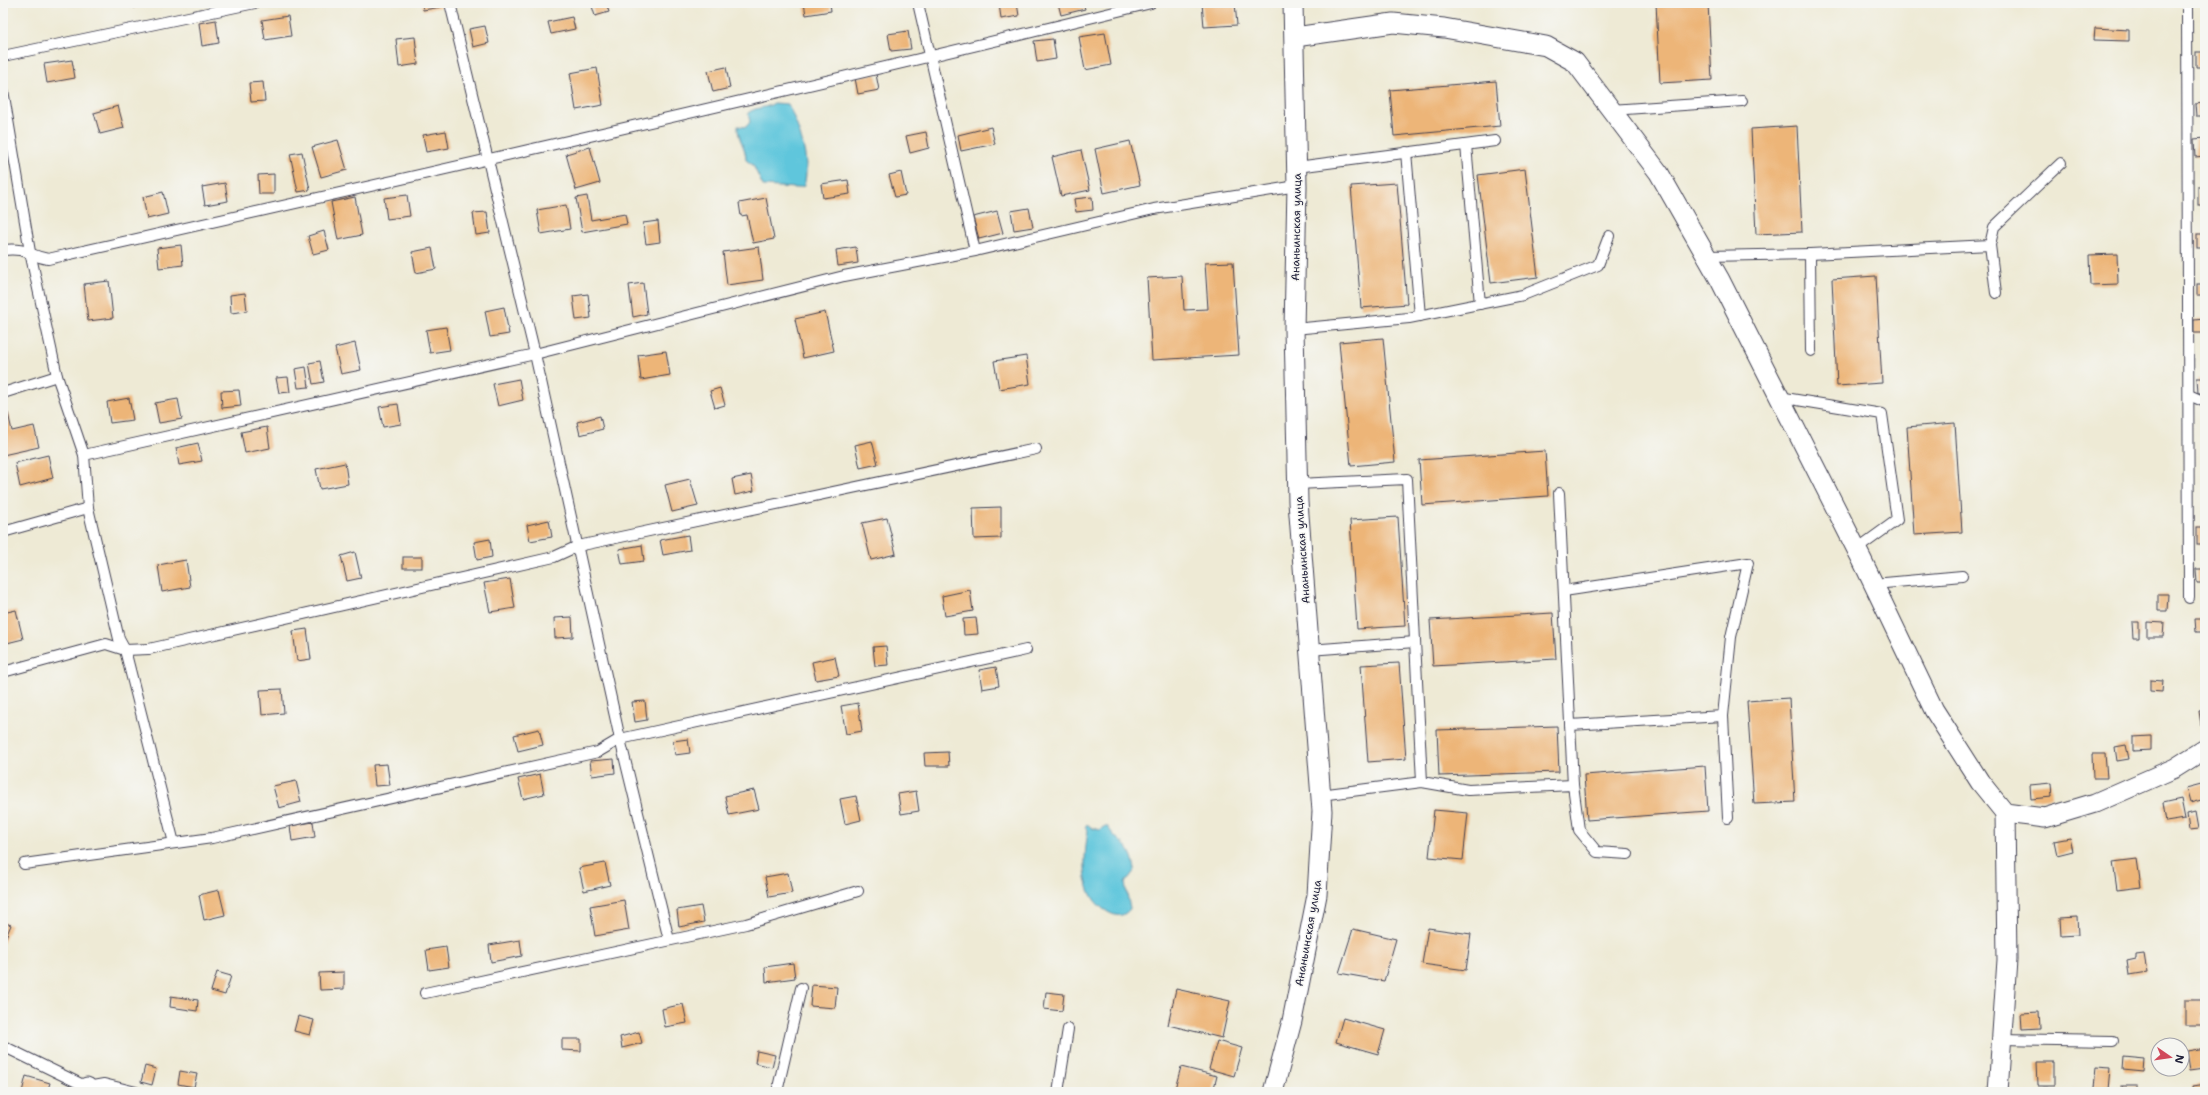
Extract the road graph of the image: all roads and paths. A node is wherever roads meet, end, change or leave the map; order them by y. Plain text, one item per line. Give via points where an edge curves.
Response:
1 (255, 3) edge
2 (450, 3) edge
3 (918, 3) edge
4 (1151, 3) edge
5 (1293, 3) edge
6 (2187, 3) edge
7 (1295, 36) junction
8 (3, 56) edge
9 (932, 57) junction
10 (3, 90) edge
11 (1742, 101) dead end
12 (1611, 110) junction
13 (1495, 141) dead end
14 (1466, 145) junction
15 (1406, 152) junction
16 (488, 160) junction
17 (2061, 163) dead end
18 (1297, 167) junction
19 (1297, 186) junction
20 (1609, 236) dead end
21 (1990, 245) junction
22 (3, 250) edge
23 (975, 251) junction
24 (30, 252) junction
25 (1810, 254) junction
26 (1706, 256) junction
27 (1996, 293) dead end
28 (1480, 304) junction
29 (1420, 316) junction
30 (1294, 329) junction
31 (1811, 351) dead end
32 (535, 354) junction
33 (57, 376) junction
34 (3, 392) edge
35 (2189, 395) junction
36 (1779, 397) junction
37 (2205, 402) edge
38 (1036, 449) dead end
39 (84, 455) junction
40 (1297, 484) junction
41 (1559, 493) dead end
42 (88, 508) junction
43 (3, 532) edge
44 (578, 546) junction
45 (1857, 549) junction
46 (1962, 576) dead end
47 (1874, 584) junction
48 (1564, 591) junction
49 (2189, 598) dead end
50 (1415, 642) junction
51 (125, 650) junction
52 (1026, 650) dead end
53 (1309, 650) junction
54 (3, 672) edge
55 (1723, 716) junction
56 (1570, 725) junction
57 (620, 739) junction
58 (2205, 749) edge
59 (1422, 782) junction
60 (1574, 785) junction
61 (1320, 795) junction
62 (2005, 813) junction
63 (1728, 818) dead end
64 (174, 843) junction
65 (1628, 854) dead end
66 (24, 864) dead end
67 (858, 891) dead end
68 (669, 940) junction
69 (801, 988) dead end
70 (425, 993) dead end
71 (1068, 1029) dead end
72 (2002, 1039) junction
73 (2113, 1041) dead end
74 (3, 1046) edge
75 (87, 1090) edge
76 (136, 1092) edge
77 (777, 1092) edge
78 (1058, 1092) edge
79 (1273, 1092) edge
80 (1998, 1092) edge

1 - 8 lane
2 - 16 lane
3 - 9 lane
4 - 9 lane
5 - 7 street, Ананьинская улица
6 - 35 lane
7 - 12 street via 1393,23 1444,28 1546,46 1575,62
7 - 18 street, Ананьинская улица
9 - 16 lane
9 - 23 lane
10 - 24 lane
11 - 12 lane
12 - 26 street via 1658,173
13 - 14 lane
14 - 15 lane
14 - 28 lane
15 - 18 lane
15 - 29 lane
16 - 24 lane via 48,259
16 - 32 lane
17 - 21 lane via 1994,227
18 - 19 street, Ананьинская улица
19 - 23 lane via 1154,209
19 - 30 street, Ананьинская улица
20 - 28 lane via 1598,265 1523,295
21 - 25 lane
21 - 27 lane
22 - 24 lane via 18,248
23 - 32 lane via 844,276
24 - 33 lane
25 - 26 lane
25 - 31 lane
26 - 36 street
28 - 29 lane
29 - 30 lane
30 - 40 street, Ананьинская улица
32 - 39 lane
32 - 44 lane
33 - 34 lane
33 - 39 lane
35 - 37 lane
35 - 49 lane
36 - 45 street
36 - 45 lane via 1882,414 1897,520
38 - 44 lane
39 - 42 lane
40 - 50 lane via 1407,479
40 - 53 street, Ананьинская улица
41 - 48 lane
42 - 43 lane
42 - 51 lane via 119,639
44 - 51 lane via 546,559 149,649
44 - 57 lane
45 - 47 street
46 - 47 lane
47 - 62 street via 1934,710 1980,782
48 - 55 lane via 1748,563 1731,637
48 - 56 lane
50 - 53 lane
50 - 59 lane
51 - 54 lane via 106,644
51 - 64 lane
52 - 57 lane
53 - 61 street, Ананьинская улица
55 - 56 lane
55 - 63 lane
56 - 60 lane
57 - 64 lane via 598,752 212,838
57 - 68 lane
58 - 62 street via 2174,768 2095,803 2045,818
59 - 60 lane via 1468,790
59 - 61 lane
60 - 65 lane via 1579,830 1597,852
61 - 79 street, Ананьинская улица via 1322,811 1317,895 1292,1020
62 - 72 street via 2007,960
64 - 66 lane
67 - 68 lane via 746,924
68 - 70 lane
69 - 77 lane
71 - 78 lane
72 - 73 lane
72 - 80 street
74 - 75 lane
75 - 76 lane via 104,1084

